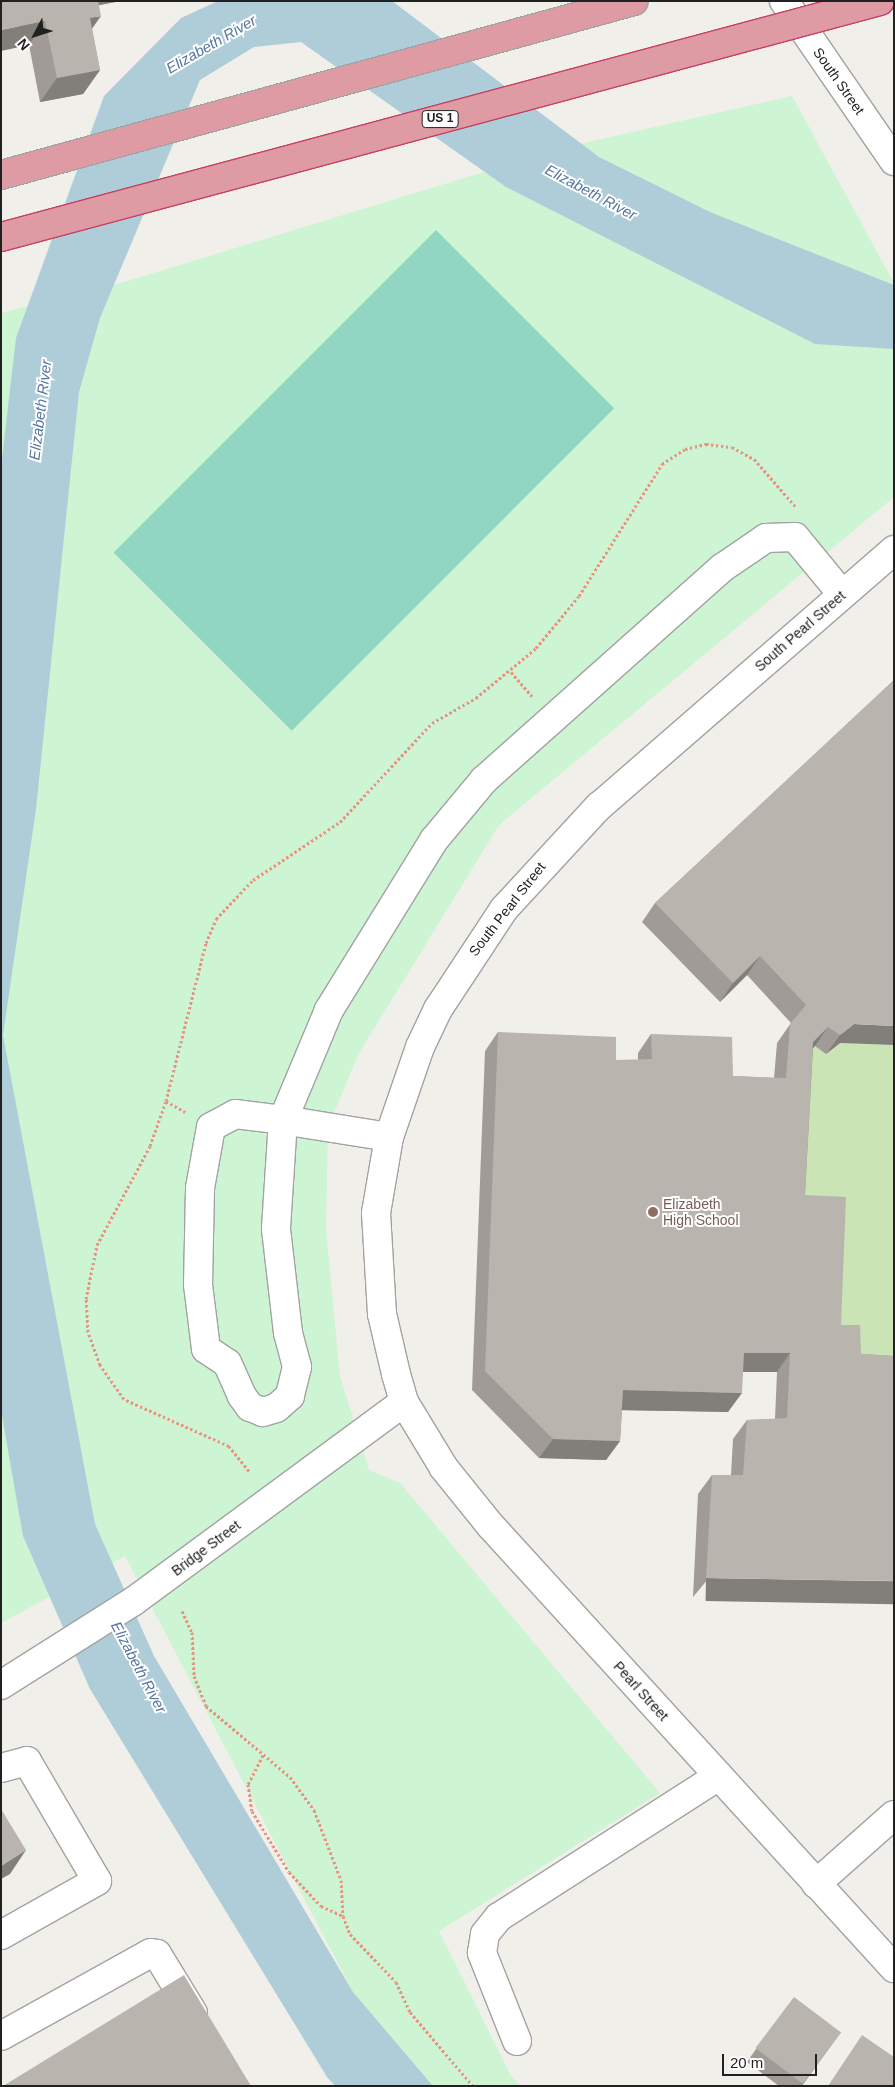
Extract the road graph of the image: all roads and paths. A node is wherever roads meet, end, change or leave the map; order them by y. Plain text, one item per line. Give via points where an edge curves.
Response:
1 (634, 1) edge
2 (784, 1) edge
3 (880, 1) edge
4 (894, 161) edge
5 (1, 175) edge
6 (1, 237) edge
7 (894, 550) edge
8 (842, 594) junction
9 (283, 1120) junction
10 (389, 1137) junction
11 (404, 1402) junction
12 (182, 1612) dead end
13 (1, 1685) edge
14 (263, 1755) junction
15 (1, 1768) edge
16 (719, 1776) junction
17 (894, 1814) edge
18 (816, 1884) junction
19 (343, 1916) junction
20 (1, 1935) edge
21 (894, 1967) edge
22 (1, 2036) edge
23 (208, 2036) edge
24 (517, 2041) dead end
25 (473, 2086) edge

1 - 5 highway
2 - 4 street, South Street
3 - 6 highway, US 1, bridge
7 - 8 street, South Pearl Street
8 - 9 street via 795,537 766,538 722,568 484,780 434,840 329,1010
8 - 10 street, South Pearl Street via 599,806 528,880 470,957 438,1009 404,1086
9 - 9 street via 276,1229 288,1333 297,1367 290,1396 276,1408 263,1412 250,1407 227,1363 206,1349 198,1284 200,1188 211,1127 235,1114
9 - 10 street
10 - 11 street, South Pearl Street via 376,1213 376,1261 382,1314
11 - 13 street, Bridge Street via 134,1601 68,1646
11 - 16 street, Pearl Street via 444,1468 490,1525
12 - 14 path via 192,1632 194,1676 206,1706
14 - 19 path via 290,1777 314,1810 341,1880
14 - 19 path via 248,1784 252,1811 289,1872 321,1906
15 - 20 street via 26,1761 97,1881
16 - 18 street, Pearl Street
16 - 24 street via 499,1917 485,1934 482,1953
17 - 18 street
18 - 21 street, Pearl Street
19 - 25 path via 361,1950 396,1982 410,2012
22 - 23 street via 151,1953 157,1954

